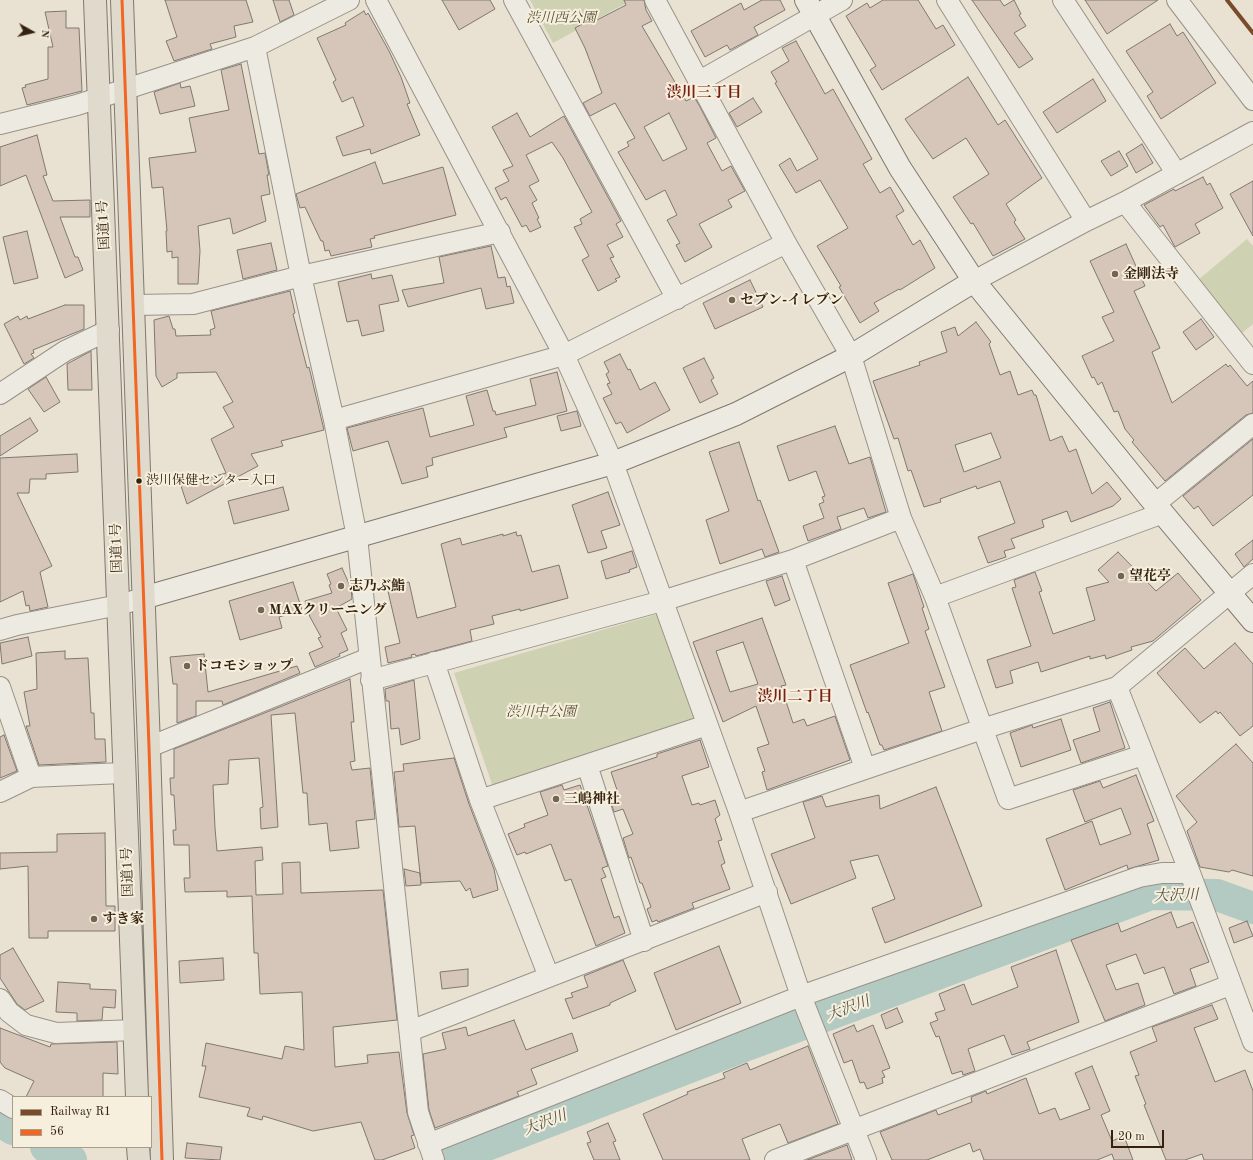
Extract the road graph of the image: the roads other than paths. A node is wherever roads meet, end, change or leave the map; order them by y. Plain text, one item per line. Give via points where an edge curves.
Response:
1 (95, 0) edge
2 (122, 0) edge
3 (349, 0) edge
4 (376, 0) edge
5 (514, 0) edge
6 (655, 0) edge
7 (842, 0) edge
8 (947, 0) edge
9 (1063, 0) edge
10 (1177, 0) edge
11 (810, 8) edge
12 (255, 47) junction
13 (698, 82) junction
14 (124, 88) junction
15 (99, 97) junction
16 (1253, 100) edge
17 (0, 124) edge
18 (1253, 132) edge
19 (1178, 174) junction
20 (1125, 202) junction
21 (1086, 220) junction
22 (500, 232) junction
23 (786, 243) junction
24 (301, 276) junction
25 (974, 281) junction
26 (677, 299) junction
27 (134, 305) junction
28 (109, 330) junction
29 (564, 355) junction
30 (851, 356) junction
31 (1253, 364) edge
32 (0, 394) edge
33 (334, 420) junction
34 (1253, 424) edge
35 (613, 464) junction
36 (1159, 508) junction
37 (901, 518) junction
38 (357, 537) junction
39 (793, 560) junction
40 (1253, 574) edge
41 (1230, 594) junction
42 (935, 597) junction
43 (143, 598) junction
44 (662, 601) junction
45 (119, 605) junction
46 (1253, 621) edge
47 (0, 630) edge
48 (369, 658) junction
49 (434, 662) junction
50 (372, 680) junction
51 (0, 687) edge
52 (1117, 687) junction
53 (707, 725) junction
54 (982, 729) junction
55 (149, 747) junction
56 (1143, 755) junction
57 (587, 765) junction
58 (865, 768) junction
59 (123, 773) junction
60 (31, 777) junction
61 (0, 792) edge
62 (480, 800) junction
63 (739, 812) junction
64 (1190, 873) junction
65 (767, 892) junction
66 (644, 941) junction
67 (549, 977) junction
68 (1230, 985) junction
69 (800, 996) junction
70 (0, 999) edge
71 (135, 1030) junction
72 (410, 1031) junction
73 (1253, 1042) edge
74 (137, 1096) edge
75 (0, 1100) edge
76 (12, 1107) edge
77 (853, 1128) junction
78 (138, 1148) edge
79 (431, 1152) edge
80 (139, 1160) edge
81 (162, 1160) edge
82 (775, 1160) edge
83 (866, 1160) edge

1 - 15 highway, 国道1号
2 - 14 highway, 国道1号
3 - 12 street
4 - 22 street
5 - 26 street
6 - 13 street
7 - 11 street
8 - 21 street
9 - 19 street
10 - 16 street
11 - 13 street
11 - 25 street via 900,168
12 - 14 street
12 - 24 street
13 - 23 street
14 - 15 street
14 - 27 highway, 国道1号
15 - 17 street
15 - 28 highway, 国道1号
18 - 19 street
19 - 20 street
20 - 21 street
20 - 31 street
21 - 25 street
22 - 24 street
22 - 29 street
23 - 26 street
23 - 30 street
24 - 27 street via 193,304
24 - 33 street
25 - 30 street
25 - 36 street
26 - 29 street
27 - 43 highway, 国道1号
28 - 32 street via 65,351
28 - 45 highway, 国道1号
29 - 33 street
29 - 35 street
30 - 35 street via 736,414
30 - 37 street
33 - 38 street
34 - 36 street
35 - 38 street
35 - 44 street
36 - 41 street
36 - 42 street
37 - 39 street
37 - 42 street
38 - 43 street
38 - 48 street
39 - 44 street
39 - 58 street
40 - 41 street
41 - 46 street
41 - 52 street
42 - 54 street
43 - 45 street
43 - 55 highway, 国道1号
44 - 49 street
44 - 53 street
45 - 47 street
45 - 59 highway, 国道1号
48 - 50 street
48 - 55 street
49 - 50 street
49 - 62 street
50 - 72 street
51 - 60 street
52 - 54 street
52 - 56 street
53 - 57 street
53 - 63 street
54 - 56 street via 1008,799
54 - 58 street
55 - 81 highway, 国道1号
56 - 64 street
57 - 62 street
57 - 66 street
58 - 63 street
59 - 60 street
59 - 71 highway, 国道1号
60 - 61 street
62 - 67 street
63 - 65 street
64 - 68 street
64 - 69 street via 1162,873 1139,877
65 - 66 street
65 - 69 street
66 - 67 street
67 - 72 street
68 - 73 street
68 - 77 street
69 - 77 street
69 - 79 street
70 - 71 street via 9,1012 26,1025 56,1033
71 - 74 highway, 国道1号
72 - 79 street via 418,1112
75 - 76 street
77 - 82 street
77 - 83 street
78 - 80 highway

